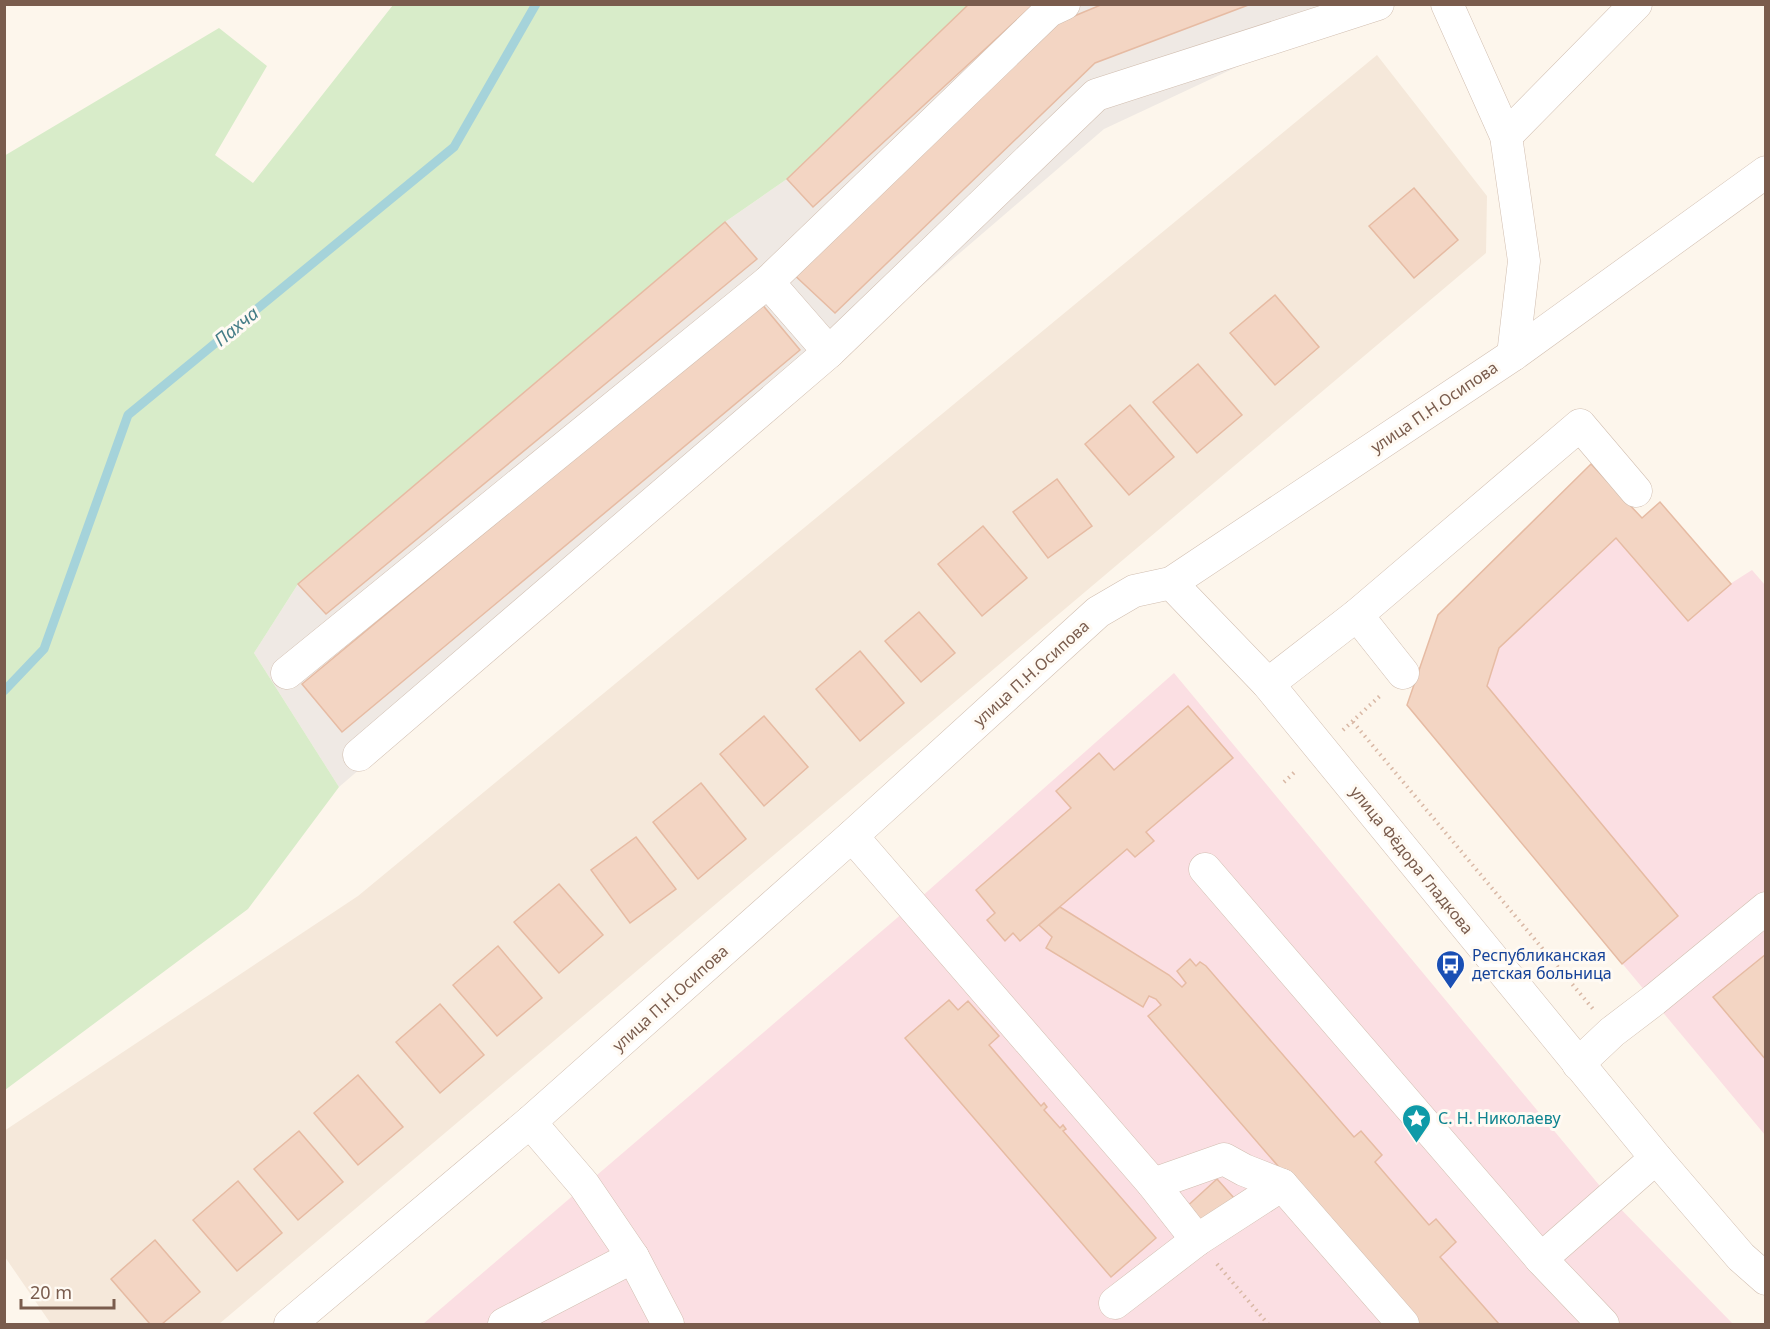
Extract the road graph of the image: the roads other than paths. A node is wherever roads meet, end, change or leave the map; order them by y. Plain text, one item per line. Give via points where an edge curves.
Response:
1 (1064, 4) edge
2 (1378, 4) edge
3 (1447, 4) edge
4 (1636, 4) edge
5 (1506, 136) junction
6 (1766, 172) edge
7 (768, 282) junction
8 (829, 352) junction
9 (1513, 355) junction
10 (1636, 491) dead end
11 (1171, 583) junction
12 (1357, 615) junction
13 (286, 673) dead end
14 (1403, 673) dead end
15 (1268, 684) junction
16 (359, 755) dead end
17 (852, 836) junction
18 (1205, 869) dead end
19 (1766, 908) edge
20 (1578, 1064) junction
21 (530, 1122) junction
22 (1656, 1158) junction
23 (1153, 1184) junction
24 (1282, 1185) junction
25 (1197, 1240) junction
26 (633, 1257) junction
27 (1542, 1259) junction
28 (1766, 1279) edge
29 (1116, 1304) dead end
30 (290, 1324) edge
31 (504, 1324) edge
32 (668, 1324) edge
33 (1403, 1324) edge
34 (1603, 1324) edge

1 - 7 street via 1049,11
2 - 8 street via 1096,95
3 - 5 street, улица П.Н.Осипова
4 - 5 street
5 - 9 street, улица П.Н.Осипова via 1524,261
6 - 9 street
7 - 8 street
7 - 13 street
8 - 16 street
9 - 11 street, улица П.Н.Осипова
10 - 12 street via 1580,425
11 - 15 street, улица Фёдора Гладкова
11 - 17 street, улица П.Н.Осипова via 1134,591 1098,612
12 - 14 street
12 - 15 street
15 - 20 street, улица Фёдора Гладкова
17 - 21 street, улица П.Н.Осипова
17 - 23 street
18 - 27 street
19 - 20 street
20 - 22 street, улица Фёдора Гладкова
21 - 26 street via 584,1185
21 - 30 street, улица П.Н.Осипова
22 - 27 street
22 - 28 street, улица Фёдора Гладкова via 1741,1257
23 - 24 street via 1224,1159
23 - 25 street
24 - 25 street
24 - 33 street
25 - 29 street
26 - 31 street
26 - 32 street
27 - 34 street

